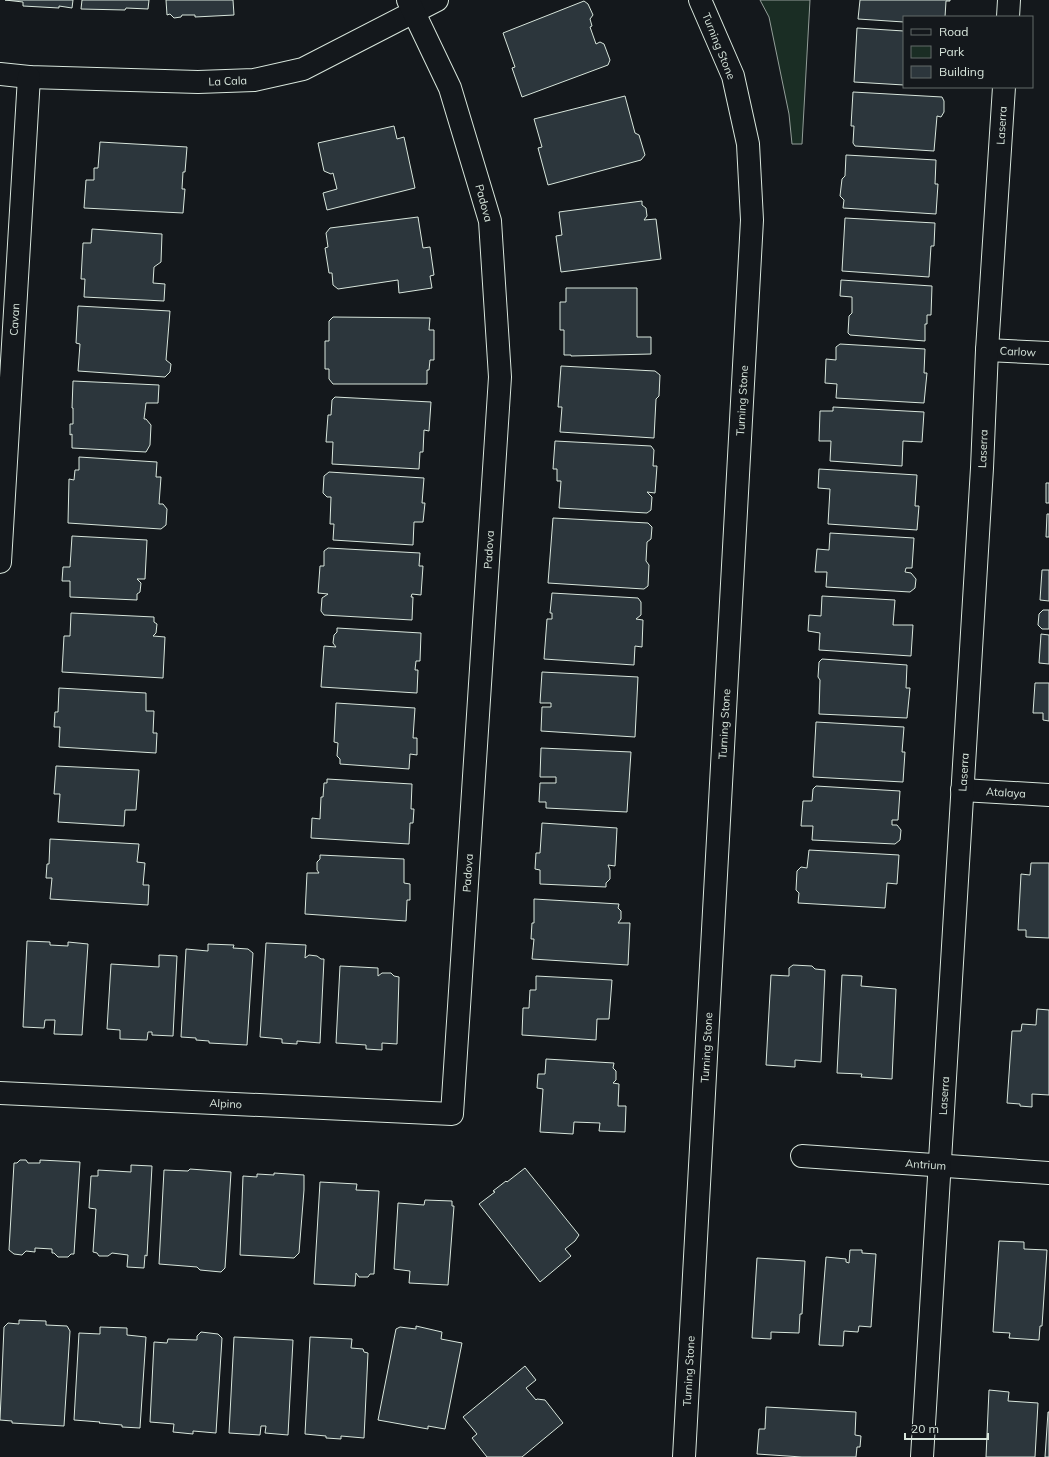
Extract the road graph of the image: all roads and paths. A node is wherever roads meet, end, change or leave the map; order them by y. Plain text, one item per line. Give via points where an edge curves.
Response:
1 (437, 0) edge
2 (700, 0) edge
3 (1009, 0) edge
4 (411, 6) edge
5 (1008, 16) edge
6 (0, 74) edge
7 (29, 77) junction
8 (1004, 88) edge
9 (987, 350) junction
10 (1049, 353) edge
11 (0, 562) edge
12 (962, 790) junction
13 (1049, 796) edge
14 (0, 1093) edge
15 (452, 1114) joint
16 (802, 1156) dead end
17 (939, 1165) junction
18 (1049, 1173) edge
19 (684, 1457) edge
20 (922, 1457) edge

1 - 4 street, La Cala
2 - 19 street, Turning Stone via 733,76 748,144 752,220
3 - 5 street
4 - 7 street, La Cala via 303,69 254,80 198,82
4 - 15 street, Padova via 450,88 490,221 500,377
6 - 7 street, La Cala
7 - 11 street, Cavan
8 - 9 street, Laserra
9 - 10 street, Carlow
9 - 12 street, Laserra
12 - 13 street, Atalaya
12 - 17 street, Laserra
14 - 15 street, Alpino
16 - 17 street, Antrium
17 - 18 street, Antrium
17 - 20 street, Laserra

